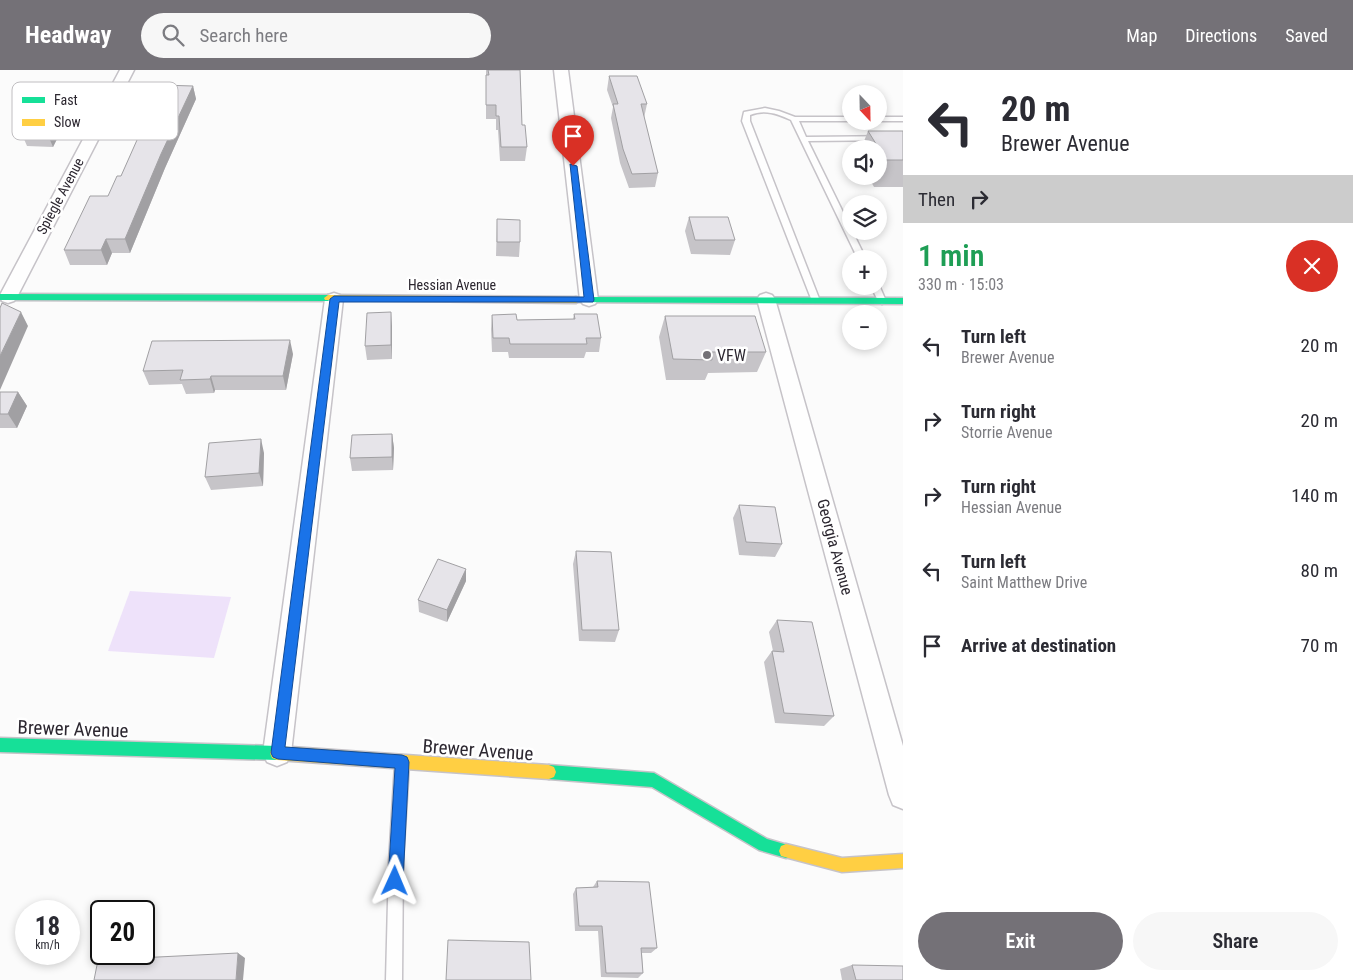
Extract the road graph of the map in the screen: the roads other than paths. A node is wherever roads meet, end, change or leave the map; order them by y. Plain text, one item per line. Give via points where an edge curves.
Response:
1 (127, 70) edge
2 (561, 70) edge
3 (120, 82) edge
4 (794, 119) junction
5 (842, 119) edge
6 (888, 119) edge
7 (903, 119) edge
8 (903, 138) edge
9 (805, 139) junction
10 (89, 140) edge
11 (858, 250) edge
12 (879, 295) edge
13 (4, 297) edge
14 (334, 299) junction
15 (766, 299) junction
16 (589, 300) junction
17 (816, 301) junction
18 (882, 301) junction
19 (903, 301) edge
20 (0, 745) edge
21 (278, 753) junction
22 (402, 762) junction
23 (903, 795) edge
24 (903, 861) edge
25 (394, 980) edge

1 - 3 street, Spiegle Avenue
2 - 16 street
4 - 5 lane
4 - 9 lane
4 - 17 lane via 762,110 747,114 746,121
6 - 7 lane
8 - 9 lane
9 - 11 lane
10 - 13 street, Spiegle Avenue
12 - 18 lane
13 - 14 main road, Hessian Avenue
14 - 16 main road, Hessian Avenue
14 - 21 street
15 - 16 main road, Hessian Avenue
15 - 17 main road, Hessian Avenue
15 - 23 street, Georgia Avenue
17 - 18 main road, Hessian Avenue
18 - 19 main road, Hessian Avenue
20 - 21 main road, Brewer Avenue
21 - 22 main road, Brewer Avenue
22 - 24 main road, Brewer Avenue via 654,780 764,846 842,866
22 - 25 lane

